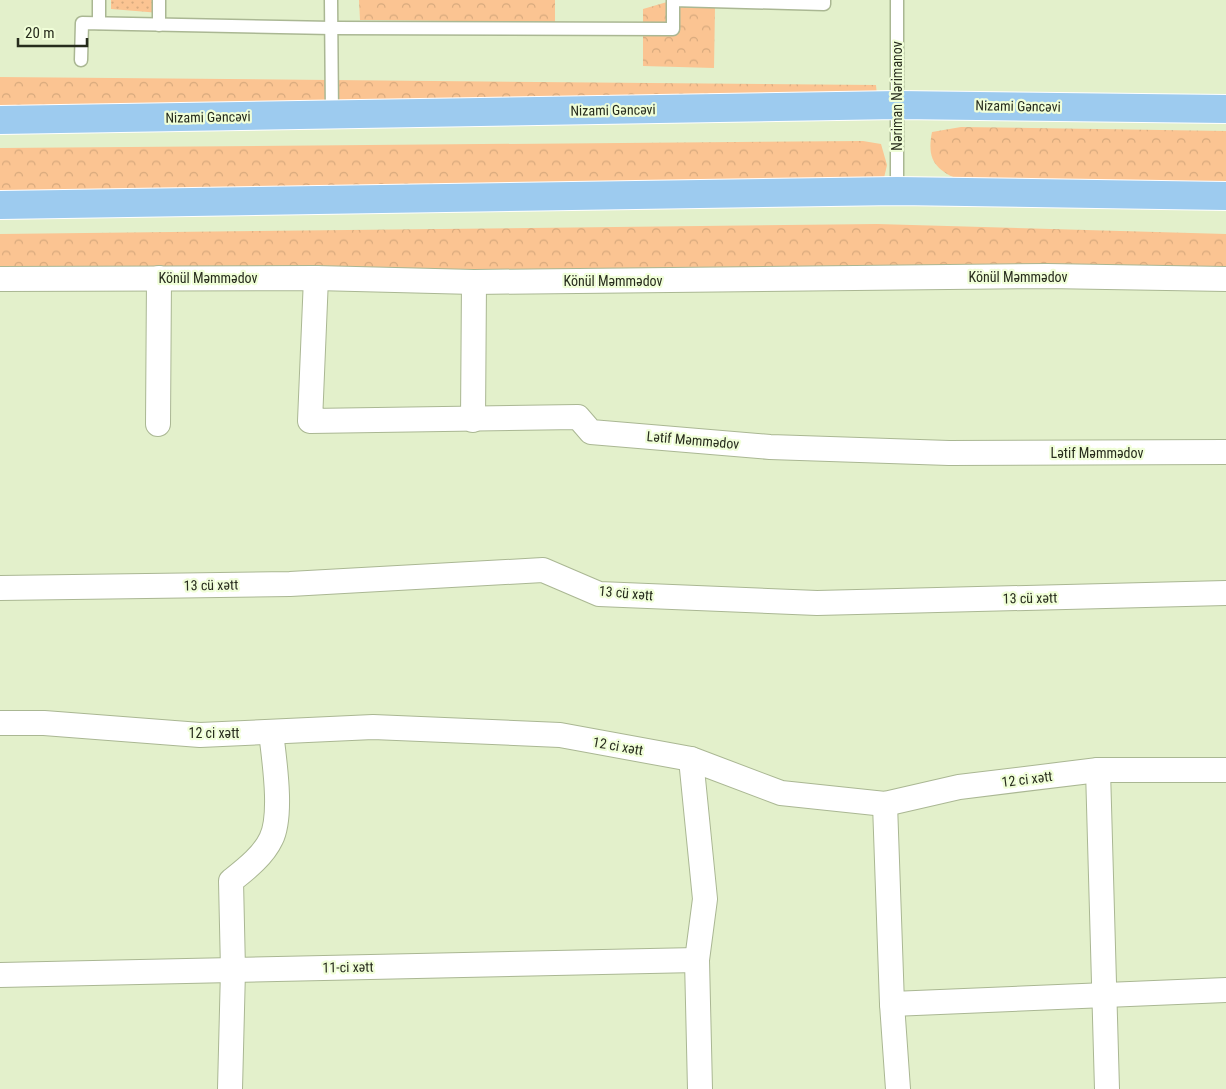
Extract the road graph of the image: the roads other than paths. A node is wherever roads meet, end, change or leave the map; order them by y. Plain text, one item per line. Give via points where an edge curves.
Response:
1 (99, 0) edge
2 (159, 0) edge
3 (331, 0) edge
4 (824, 0) edge
5 (897, 0) edge
6 (100, 23) junction
7 (159, 25) junction
8 (332, 28) junction
9 (81, 60) dead end
10 (898, 105) junction
11 (1226, 109) edge
12 (332, 115) junction
13 (0, 120) edge
14 (897, 191) junction
15 (1226, 196) edge
16 (0, 205) edge
17 (159, 278) junction
18 (316, 278) junction
19 (0, 279) edge
20 (1226, 280) edge
21 (474, 282) junction
22 (473, 420) junction
23 (158, 424) dead end
24 (1226, 452) edge
25 (0, 588) edge
26 (1226, 593) edge
27 (0, 723) edge
28 (271, 732) junction
29 (691, 759) junction
30 (1098, 770) junction
31 (1226, 770) edge
32 (886, 804) junction
33 (696, 960) junction
34 (233, 970) junction
35 (0, 975) edge
36 (1226, 990) edge
37 (1104, 996) junction
38 (892, 1004) junction
39 (230, 1089) edge
40 (700, 1089) edge
41 (898, 1089) edge
42 (1107, 1089) edge

1 - 6 lane
2 - 7 lane
3 - 8 lane
4 - 8 lane via 824,4 673,0 673,29
5 - 10 lane, Nəriman Nərimanov
6 - 7 lane
6 - 9 lane via 82,23
7 - 8 lane
8 - 12 lane
10 - 11 main road, Nizami Gəncəvi
10 - 12 main road, Nizami Gəncəvi
10 - 14 lane, Nəriman Nərimanov
12 - 13 main road, Nizami Gəncəvi
14 - 15 main road
14 - 16 main road
17 - 18 street, Könül Məmmədov
17 - 19 street, Könül Məmmədov
17 - 23 street
18 - 21 street, Könül Məmmədov
18 - 22 street, Lətif Məmmədov via 310,421
20 - 21 street, Könül Məmmədov via 1047,276
21 - 22 street
22 - 24 street, Lətif Məmmədov via 578,417 591,432 770,447 949,453
25 - 26 street, 13 cü xətt via 290,584 543,570 599,594 817,603
27 - 28 street, 12 ci xətt via 44,723 200,735
28 - 29 street, 12 ci xətt via 373,727 560,735
28 - 34 street via 276,813 271,839 251,865 231,881
29 - 32 street, 12 ci xətt via 781,793
29 - 33 street via 704,899
30 - 31 street, 12 ci xətt
30 - 32 street, 12 ci xətt via 959,788
30 - 37 street
32 - 38 street
33 - 34 street, 11-ci xətt
33 - 40 street
34 - 35 street, 11-ci xətt
34 - 39 street
36 - 37 street
37 - 38 street
37 - 42 street
38 - 41 street

